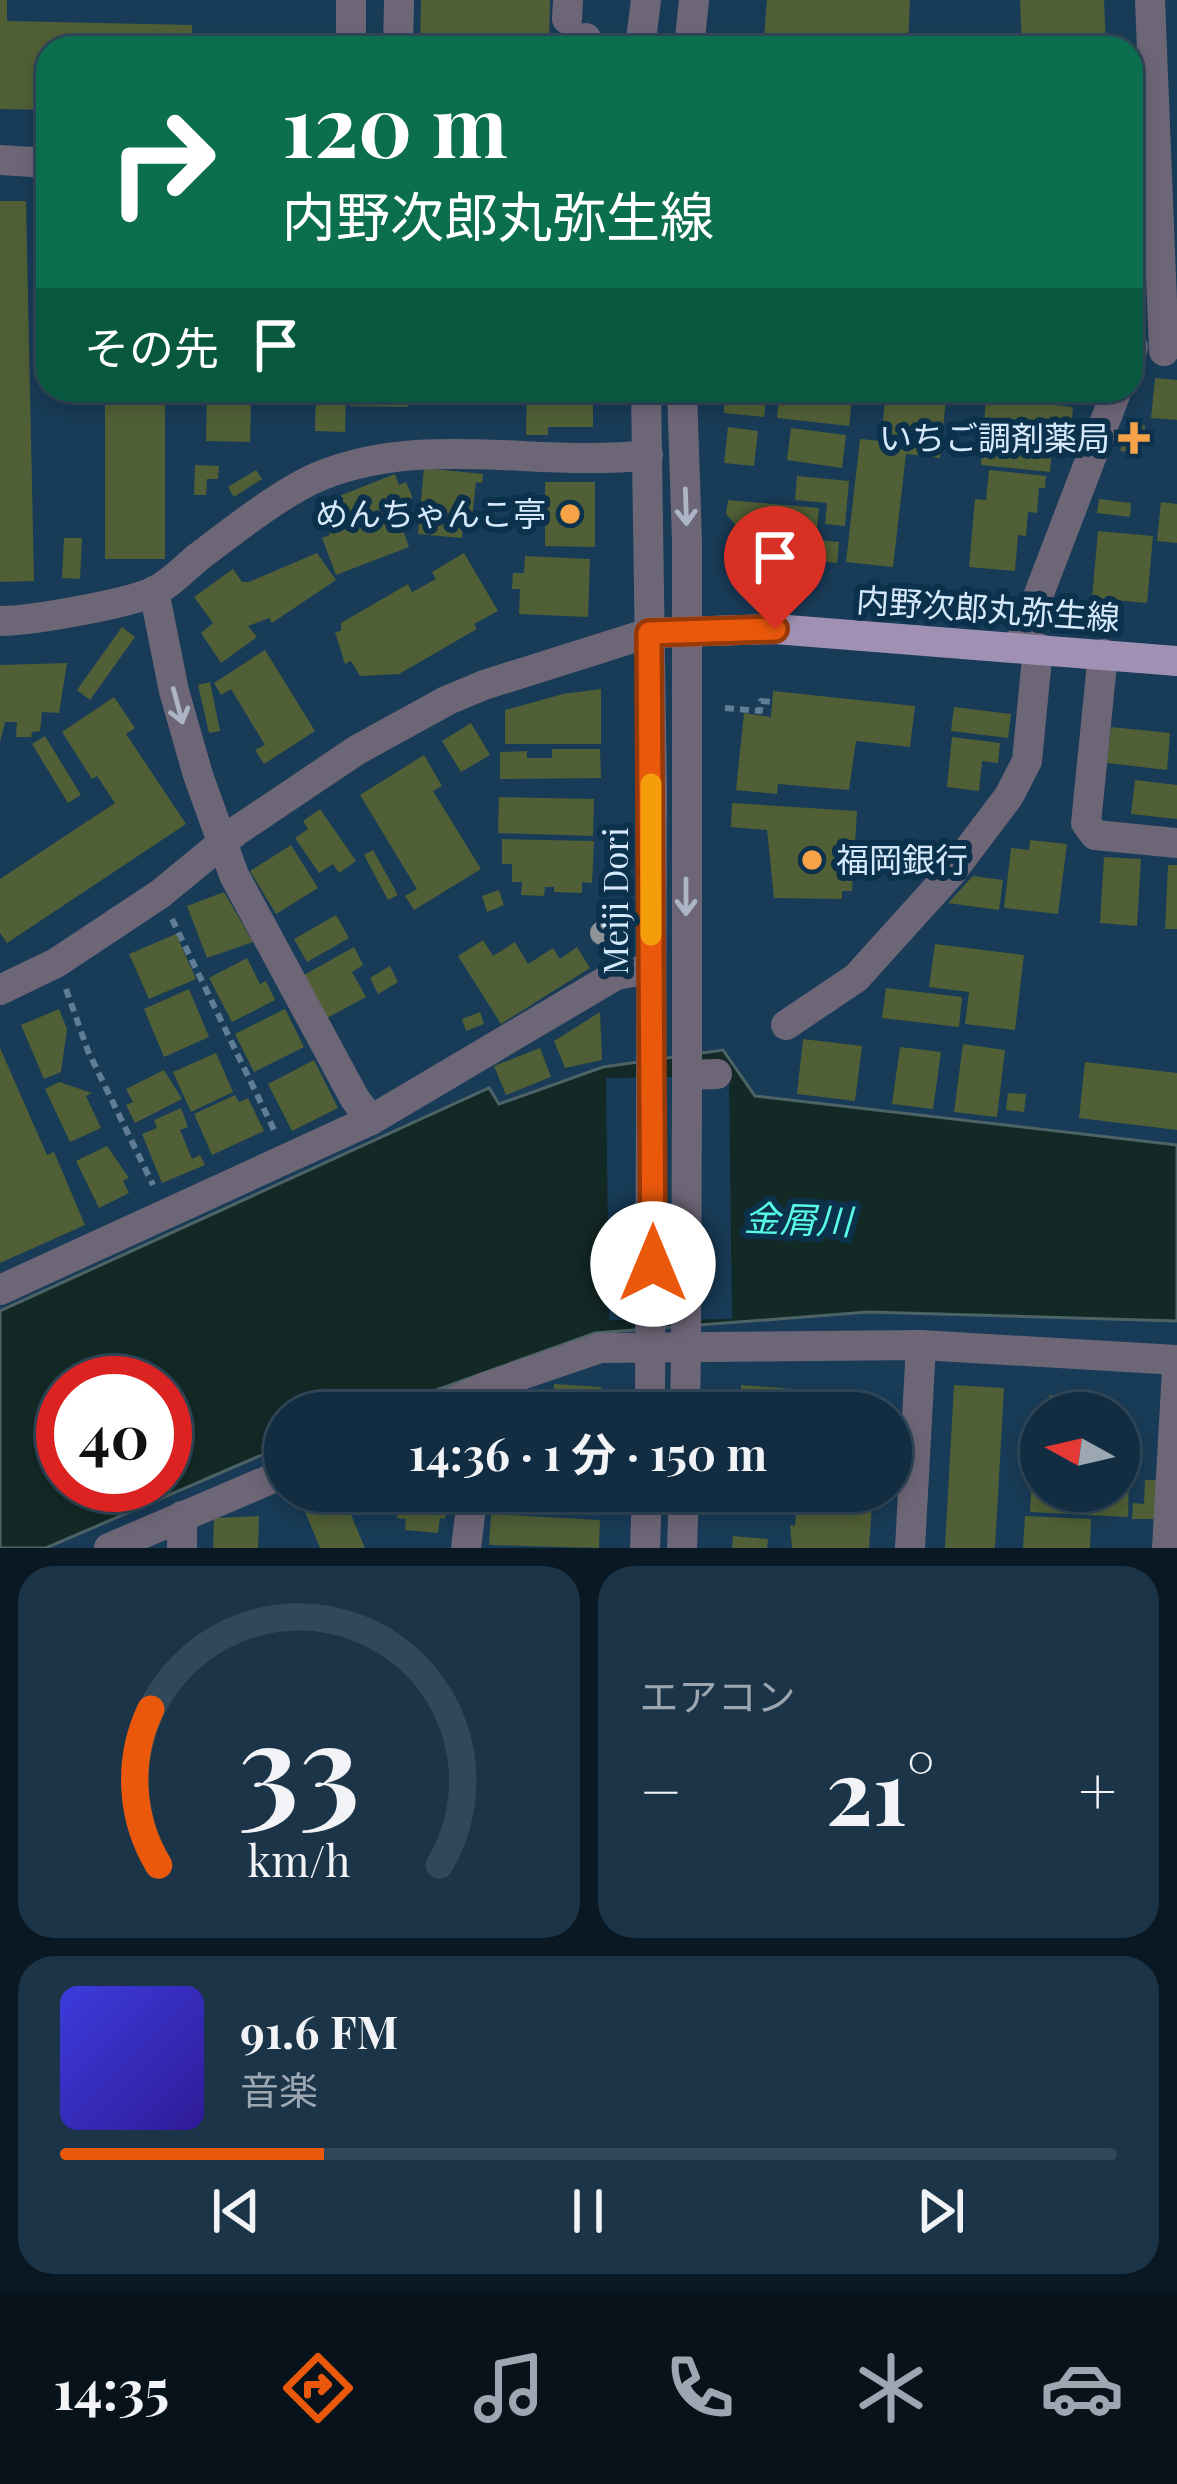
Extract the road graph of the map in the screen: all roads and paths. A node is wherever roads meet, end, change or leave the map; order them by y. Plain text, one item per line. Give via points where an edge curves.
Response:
1 (351, 0) edge
2 (399, 0) edge
3 (646, 0) edge
4 (694, 0) edge
5 (1150, 0) edge
6 (351, 36) edge
7 (398, 36) edge
8 (642, 36) edge
9 (690, 36) edge
10 (0, 160) edge
11 (36, 162) edge
12 (1147, 350) edge
13 (646, 402) edge
14 (682, 402) edge
15 (1113, 402) edge
16 (648, 455) junction
17 (154, 591) junction
18 (0, 621) edge
19 (686, 630) junction
20 (649, 633) junction
21 (1028, 647) junction
22 (1103, 654) junction
23 (1177, 661) edge
24 (772, 702) dead end
25 (725, 708) dead end
26 (223, 843) junction
27 (1177, 843) edge
28 (160, 894) junction
29 (56, 963) junction
30 (651, 969) junction
31 (0, 990) edge
32 (787, 1024) dead end
33 (371, 1120) junction
34 (288, 1158) junction
35 (168, 1214) junction
36 (0, 1290) edge
37 (921, 1345) junction
38 (686, 1346) junction
39 (653, 1347) junction
40 (1177, 1364) edge
41 (502, 1392) edge
42 (651, 1392) edge
43 (685, 1392) edge
44 (264, 1482) edge
45 (470, 1512) edge
46 (646, 1512) edge
47 (683, 1512) edge
48 (182, 1516) junction
49 (109, 1548) edge
50 (182, 1548) edge
51 (466, 1548) edge
52 (645, 1548) edge
53 (682, 1548) edge
54 (910, 1548) edge
55 (1167, 1548) edge

1 - 6 street
2 - 7 street
3 - 8 street
4 - 9 street
5 - 12 street
10 - 11 street
13 - 16 street, Meiji Dori
14 -> 19 street
15 - 21 street
16 - 17 street via 436,451 318,476
16 - 20 street, Meiji Dori
17 - 18 street
17 -> 26 street via 174,691
19 - 20 main road, 内野次郎丸弥生線
19 - 21 main road, 内野次郎丸弥生線
19 -> 38 street, bridge via 697,1079
20 - 26 street via 448,700 357,750
20 - 30 street, Meiji Dori
21 - 22 main road, 内野次郎丸弥生線
21 - 32 street via 1027,761 1010,796 856,978
22 - 23 main road, 内野次郎丸弥生線
22 - 27 street via 1087,823 1095,835
24 - 25 path via 761,701 760,711
26 - 28 street
26 - 33 street
28 - 29 street
28 - 34 path
29 - 31 street
29 - 35 path via 88,1051
30 - 33 street via 616,975
30 - 39 street, Meiji Dori
33 - 34 street
34 - 35 street
35 - 36 street
37 - 38 street
37 - 40 street
37 - 54 street
38 - 39 street
38 - 43 street
39 - 41 street via 600,1348
39 - 42 street, Meiji Dori
40 - 55 street
44 - 48 street
45 - 51 street
46 - 52 street
47 - 53 street
48 - 49 street
48 - 50 street

